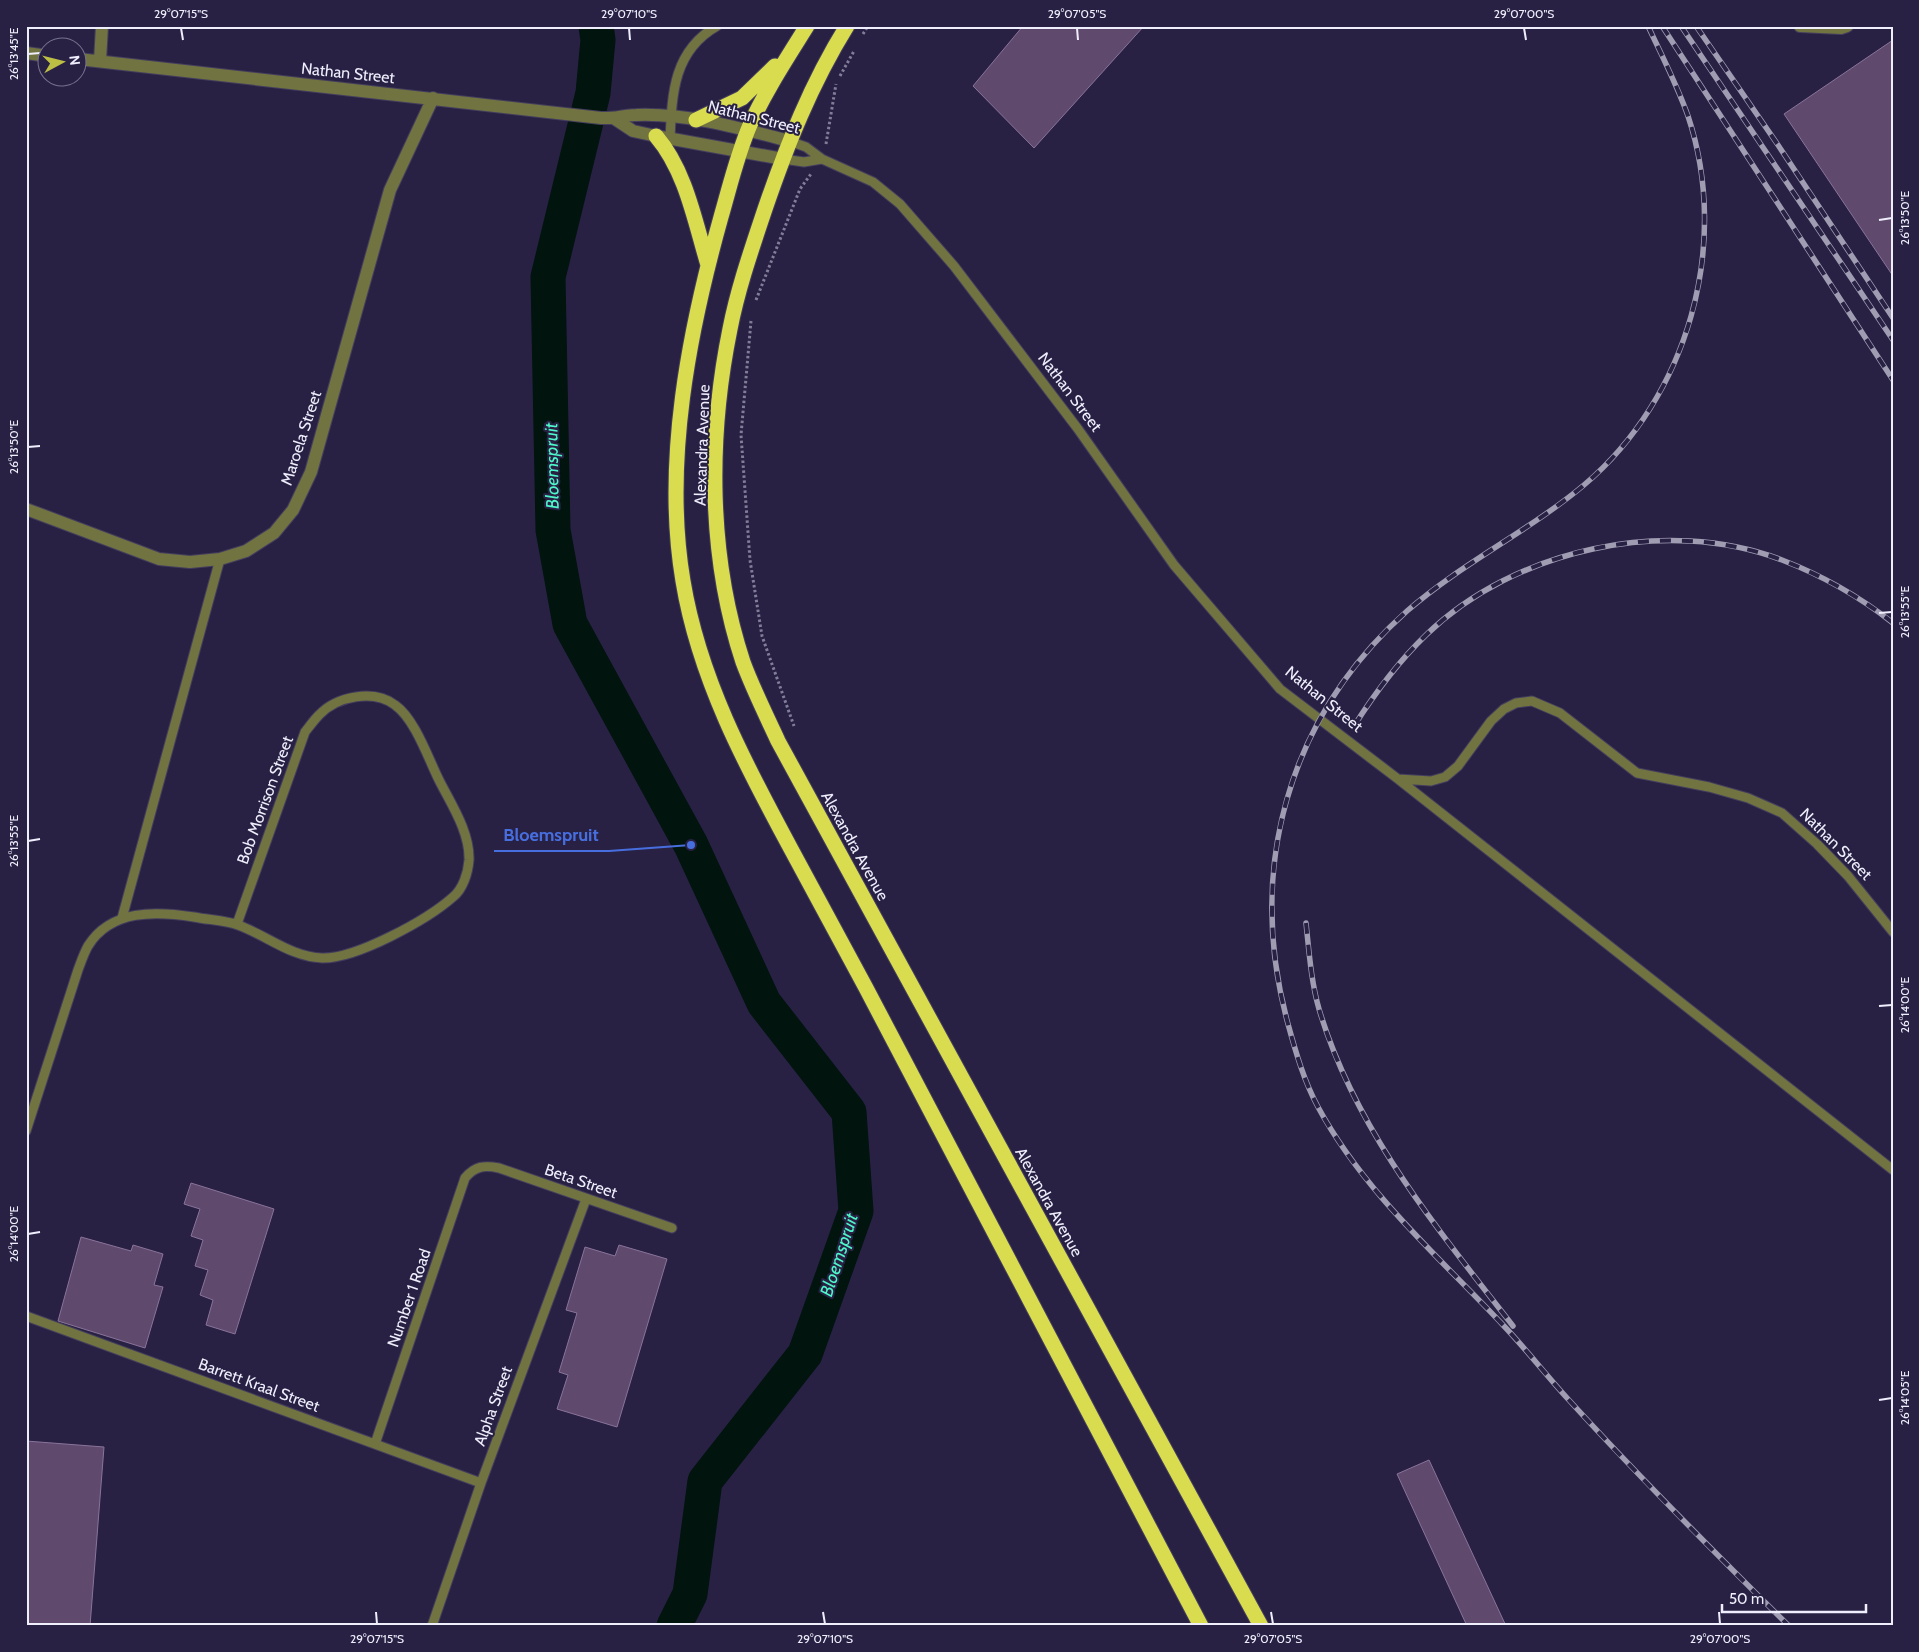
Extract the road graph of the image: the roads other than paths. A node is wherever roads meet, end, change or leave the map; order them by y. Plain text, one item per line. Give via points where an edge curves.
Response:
1 (102, 26) edge
2 (717, 26) edge
3 (807, 26) edge
4 (847, 26) edge
5 (1800, 26) edge
6 (1847, 26) edge
7 (794, 47) junction
8 (88, 60) edge
9 (100, 62) junction
10 (433, 98) junction
11 (671, 117) junction
12 (616, 119) junction
13 (696, 120) junction
14 (748, 130) junction
15 (663, 138) junction
16 (789, 141) junction
17 (739, 152) junction
18 (783, 158) junction
19 (822, 159) junction
20 (708, 265) junction
21 (26, 509) edge
22 (220, 559) junction
23 (1398, 778) junction
24 (122, 918) junction
25 (237, 924) junction
26 (1893, 932) edge
27 (26, 1131) edge
28 (478, 1167) joint
29 (1893, 1170) edge
30 (586, 1199) junction
31 (672, 1228) dead end
32 (26, 1316) edge
33 (375, 1444) junction
34 (481, 1482) junction
35 (432, 1626) edge
36 (1201, 1626) edge
37 (1261, 1626) edge

1 - 9 street
2 - 11 lane via 690,46 682,60
3 - 7 highway, Alexandra Avenue
4 - 16 highway, Alexandra Avenue
5 - 6 street
7 - 13 highway via 742,98
7 - 14 highway, Alexandra Avenue
8 - 9 street, Nathan Street
9 - 10 street, Nathan Street
10 - 12 street, Nathan Street
10 - 22 street, Maroela Street via 390,190 319,443 300,495 293,510 274,533 246,551
11 - 12 street, Nathan Street via 634,114
11 - 13 street, Nathan Street
11 - 15 lane
12 - 15 street, Nathan Street via 633,130
13 - 14 street, Nathan Street
14 - 16 street, Nathan Street
14 - 17 highway, Alexandra Avenue
15 - 17 street, Nathan Street
15 - 20 highway via 678,170
16 - 18 highway, Alexandra Avenue
16 - 19 lane, Nathan Street via 806,147
17 - 18 street, Nathan Street
17 - 20 highway, Alexandra Avenue
18 - 19 lane, Nathan Street via 804,162
18 - 37 highway, Alexandra Avenue via 737,301 722,370 718,410 715,478 719,542 724,584 743,661 783,750
19 - 23 lane, Nathan Street via 873,182 912,218 954,266 1078,429 1174,565 1280,688
20 - 36 highway, Alexandra Avenue via 681,406 677,492 683,580 706,671 751,775
21 - 22 street, Maroela Street via 159,559 190,562
22 - 24 lane
23 - 26 lane, Nathan Street via 1432,781 1445,777 1458,766 1491,721 1504,709 1516,703 1540,704 1560,713 1637,773 1709,787 1748,798 1782,813 1848,876
23 - 29 lane
24 - 25 lane, Bob Morrison Street via 147,913 176,914
24 - 27 lane, Bob Morrison Street via 103,929 88,946
25 - 25 lane, Bob Morrison Street via 298,954 322,958 346,955 369,948 455,896 465,879 469,859 463,829 412,725 396,705 378,697 356,696 338,702 320,714 305,732
28 - 30 lane, Beta Street via 498,1168
28 - 33 lane, Number 1 Road via 465,1178
30 - 31 lane, Beta Street
30 - 34 lane, Alpha Street
32 - 33 lane, Barrett Kraal Street
33 - 34 lane, Barrett Kraal Street
34 - 35 lane, Alpha Street

